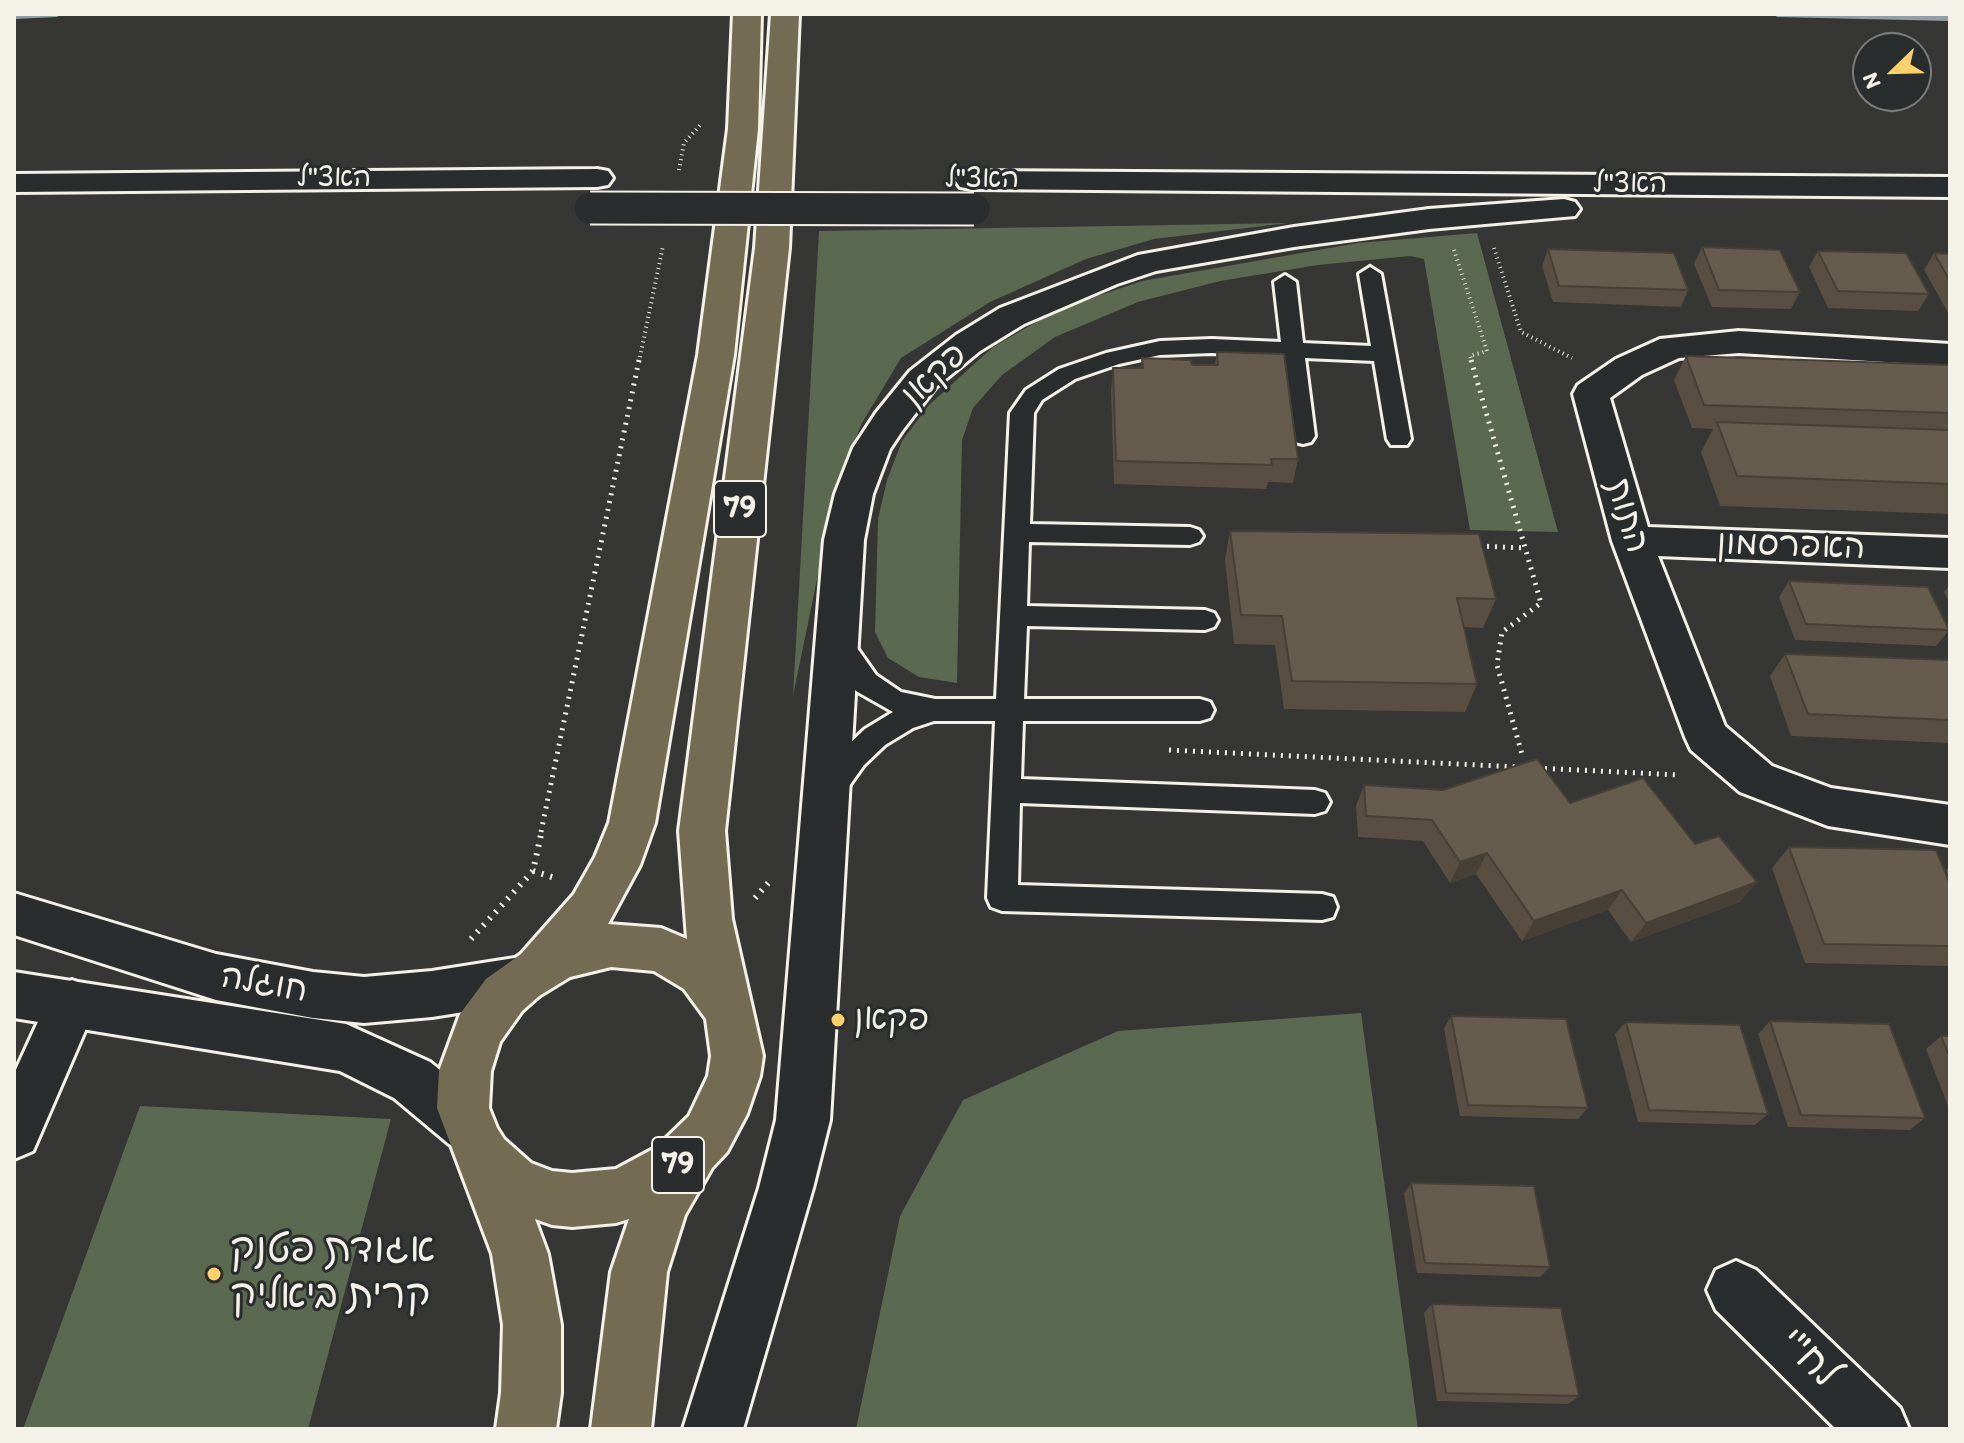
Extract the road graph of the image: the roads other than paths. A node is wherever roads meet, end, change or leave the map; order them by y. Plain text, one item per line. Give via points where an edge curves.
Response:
1 (747, 14) edge
2 (785, 14) edge
3 (650, 182) junction
4 (14, 183) edge
5 (1950, 187) edge
6 (972, 194) junction
7 (1564, 209) junction
8 (14, 210) edge
9 (1950, 214) edge
10 (1370, 274) dead end
11 (1285, 282) dead end
12 (1293, 350) junction
13 (1384, 354) junction
14 (1950, 355) edge
15 (1303, 436) dead end
16 (1399, 439) dead end
17 (1017, 533) junction
18 (1190, 536) dead end
19 (1632, 541) junction
20 (1950, 553) edge
21 (1013, 616) junction
22 (1205, 620) dead end
23 (836, 638) junction
24 (935, 710) junction
25 (1009, 710) junction
26 (1200, 710) dead end
27 (1007, 791) junction
28 (825, 797) junction
29 (1315, 802) dead end
30 (1950, 825) edge
31 (1322, 907) dead end
32 (14, 914) edge
33 (531, 974) junction
34 (14, 995) edge
35 (724, 1002) junction
36 (72, 1003) junction
37 (14, 1133) edge
38 (477, 1142) junction
39 (693, 1152) junction
40 (1736, 1290) dead end
41 (526, 1429) edge
42 (621, 1429) edge
43 (713, 1429) edge
44 (1879, 1429) edge

1 - 33 highway, 79 via 730,256 716,355 632,823 591,909
2 - 35 highway, 79 via 772,248 702,831 708,919
3 - 4 street, האצ"ל
3 - 6 street, האצ"ל, bridge
3 - 6 street, האצ"ל
3 - 8 street, האצ"ל
5 - 6 street, האצ"ל
6 - 7 street, האצ"ל
7 - 9 street, האצ"ל
7 - 23 street, פקאן via 1294,237 1150,262 1012,316 923,379 872,448 844,540
10 - 13 lane
11 - 12 lane
12 - 13 lane
12 - 15 lane
12 - 17 lane via 1160,348 1067,374 1034,395 1022,413
13 - 16 lane
14 - 19 street, התות via 1739,342 1673,347 1629,367 1591,394
17 - 18 lane
17 - 21 lane
19 - 20 street, האפרסמון
19 - 30 street, התות via 1707,737 1756,779 1828,807
21 - 22 lane
21 - 25 lane
23 - 24 lane via 866,683 894,702
23 - 28 street, פקאן
24 - 25 lane
24 - 28 lane via 903,720 875,737
25 - 26 lane
25 - 27 lane
27 - 29 lane
27 - 31 lane via 1002,898
28 - 43 street, פקאן via 803,1120
32 - 33 street, חוגלה via 155,960 270,989 364,1000 432,994
33 - 35 highway, 79 via 593,947 644,947 676,956 702,973
33 - 38 highway, 79 via 490,1013 470,1052 462,1089
34 - 36 street, חוגלה
35 - 39 highway, 79 via 735,1037 734,1076 720,1115
36 - 37 street
36 - 38 street, חוגלה via 346,1048 412,1080
38 - 39 highway, 79 via 514,1184 572,1200 637,1189
38 - 41 highway, 79 via 520,1254 532,1325
39 - 42 highway, 79 via 662,1202 639,1272
40 - 44 street, לח"י

